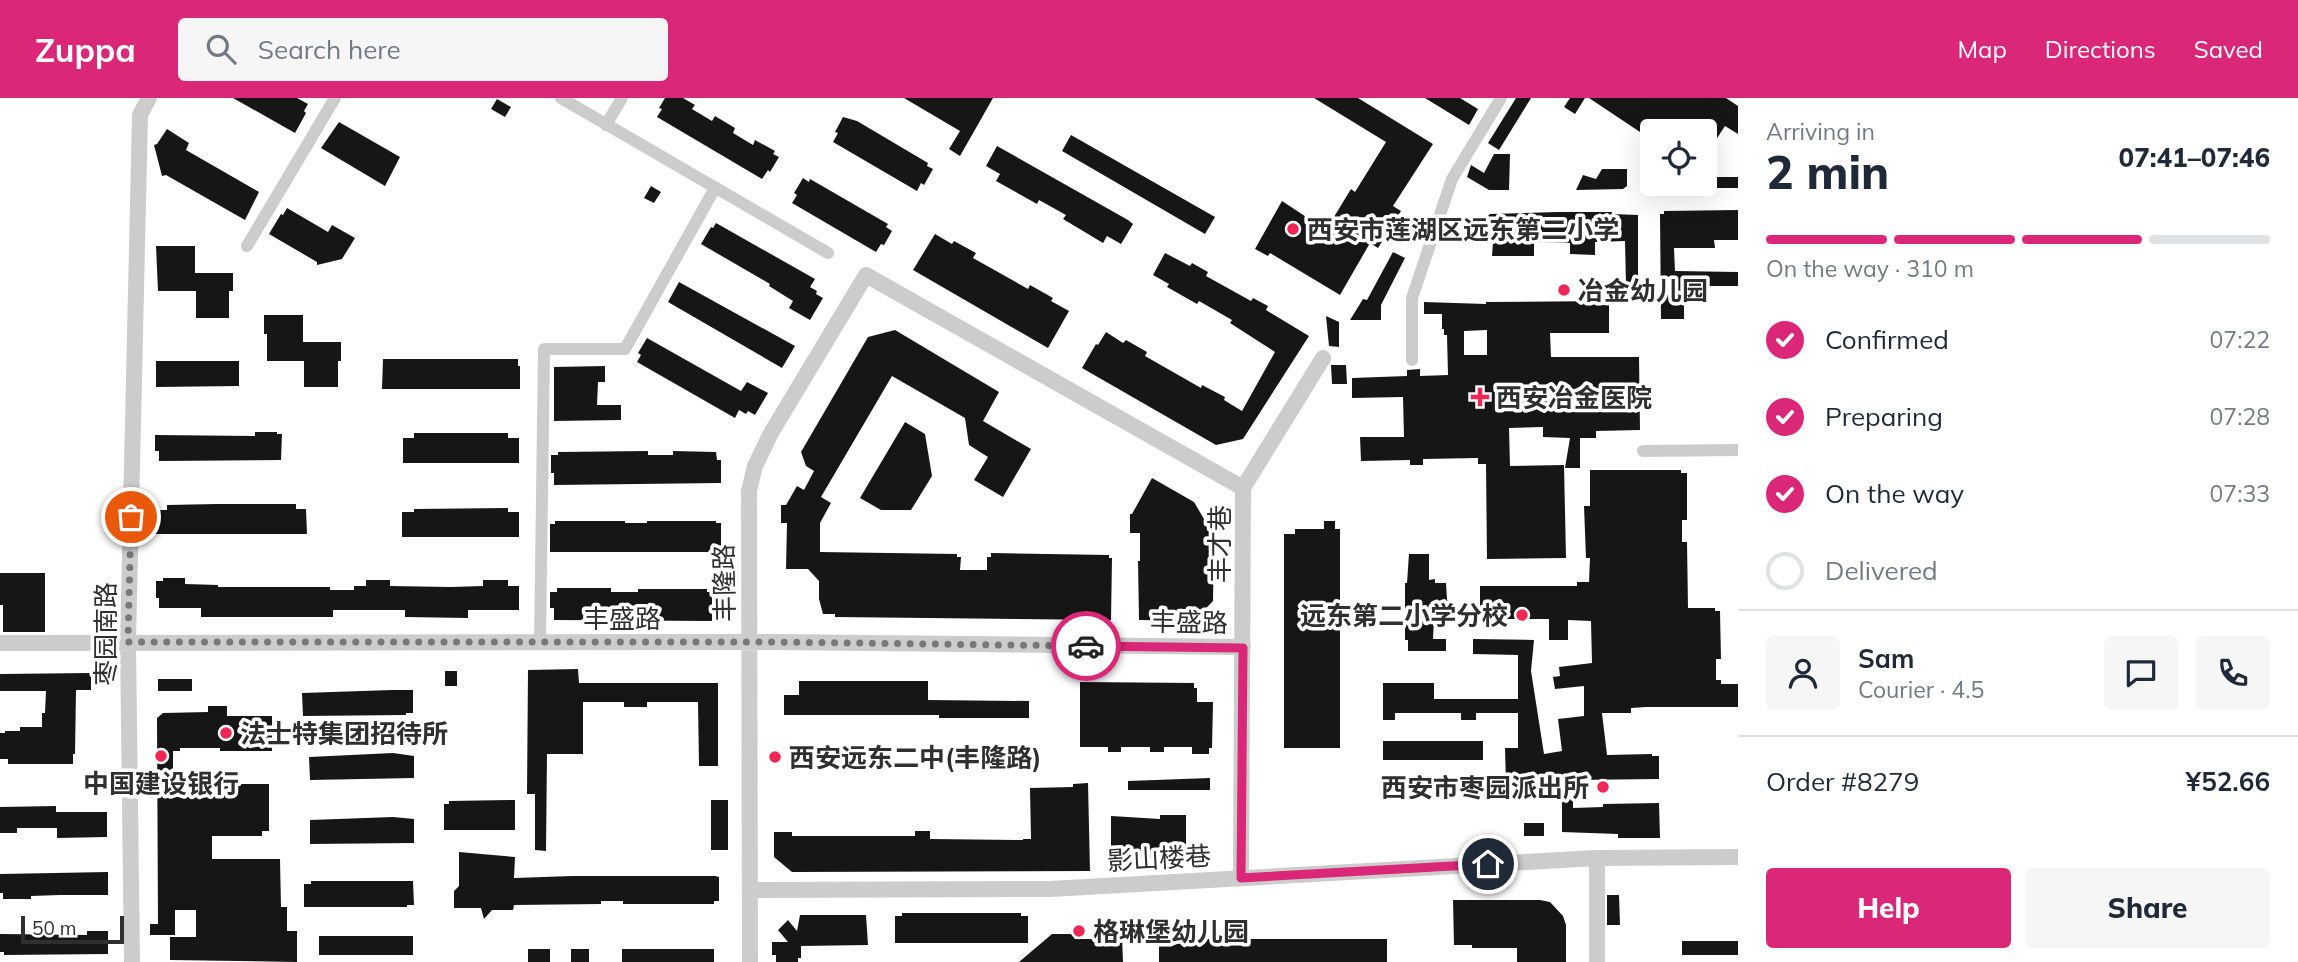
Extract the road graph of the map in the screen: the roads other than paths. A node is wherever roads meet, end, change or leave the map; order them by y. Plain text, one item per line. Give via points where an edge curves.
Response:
1 (149, 98) edge
2 (335, 98) edge
3 (561, 98) edge
4 (622, 98) edge
5 (1501, 98) edge
6 (606, 125) junction
7 (715, 188) junction
8 (247, 246) dead end
9 (828, 253) dead end
10 (1323, 358) dead end
11 (1412, 360) dead end
12 (1738, 450) edge
13 (1643, 451) dead end
14 (1243, 488) junction
15 (128, 642) junction
16 (540, 642) junction
17 (749, 642) junction
18 (0, 643) edge
19 (1243, 648) junction
20 (1738, 857) edge
21 (1597, 858) junction
22 (1241, 878) junction
23 (750, 890) junction
24 (132, 962) edge
25 (750, 962) edge
26 (1597, 962) edge

1 - 15 street, 枣园南路 via 140,115
2 - 8 street
3 - 6 street
4 - 6 street
5 - 11 street via 1452,179 1412,298
6 - 7 street
7 - 9 street
7 - 16 street via 625,349 544,349
10 - 14 street, 丰才巷
12 - 13 street
14 - 17 street, 丰隆路 via 866,275 755,466 748,518
14 - 19 street, 丰才巷
15 - 16 street, 丰盛路
15 - 18 street, 丰盛路
15 - 24 street, 枣园南路
16 - 17 street, 丰盛路
17 - 19 street, 丰盛路
17 - 23 street, 丰隆路
19 - 22 street, 丰才巷
20 - 21 street, 影山楼巷
21 - 22 street, 影山楼巷
21 - 26 street
22 - 23 street, 影山楼巷 via 1050,889
23 - 25 street, 丰隆路

